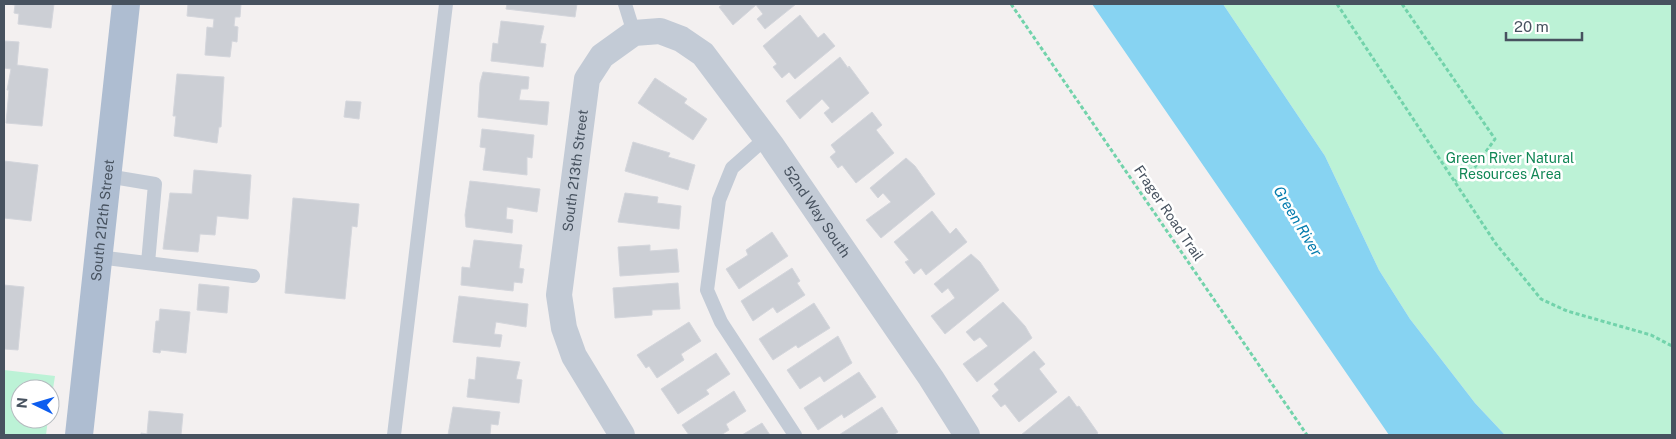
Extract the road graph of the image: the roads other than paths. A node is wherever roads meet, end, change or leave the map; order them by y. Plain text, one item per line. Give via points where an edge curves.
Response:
1 (126, 4) edge
2 (446, 4) edge
3 (625, 4) edge
4 (634, 33) junction
5 (766, 138) junction
6 (107, 176) junction
7 (98, 256) junction
8 (148, 263) junction
9 (253, 276) dead end
10 (79, 435) edge
11 (394, 435) edge
12 (622, 435) edge
13 (795, 435) edge
14 (967, 435) edge

1 - 6 main road, South 212th Street
2 - 11 lane
3 - 4 lane
4 - 5 street, 52nd Way South via 660,31 681,39 703,54
4 - 12 street, South 213th Street via 602,56 587,79 559,295 564,328 574,356
5 - 13 lane via 732,168 720,200 707,290 721,322
5 - 14 street, 52nd Way South
6 - 7 main road, South 212th Street
6 - 8 lane via 154,184
7 - 8 lane
7 - 10 main road, South 212th Street
8 - 9 lane

